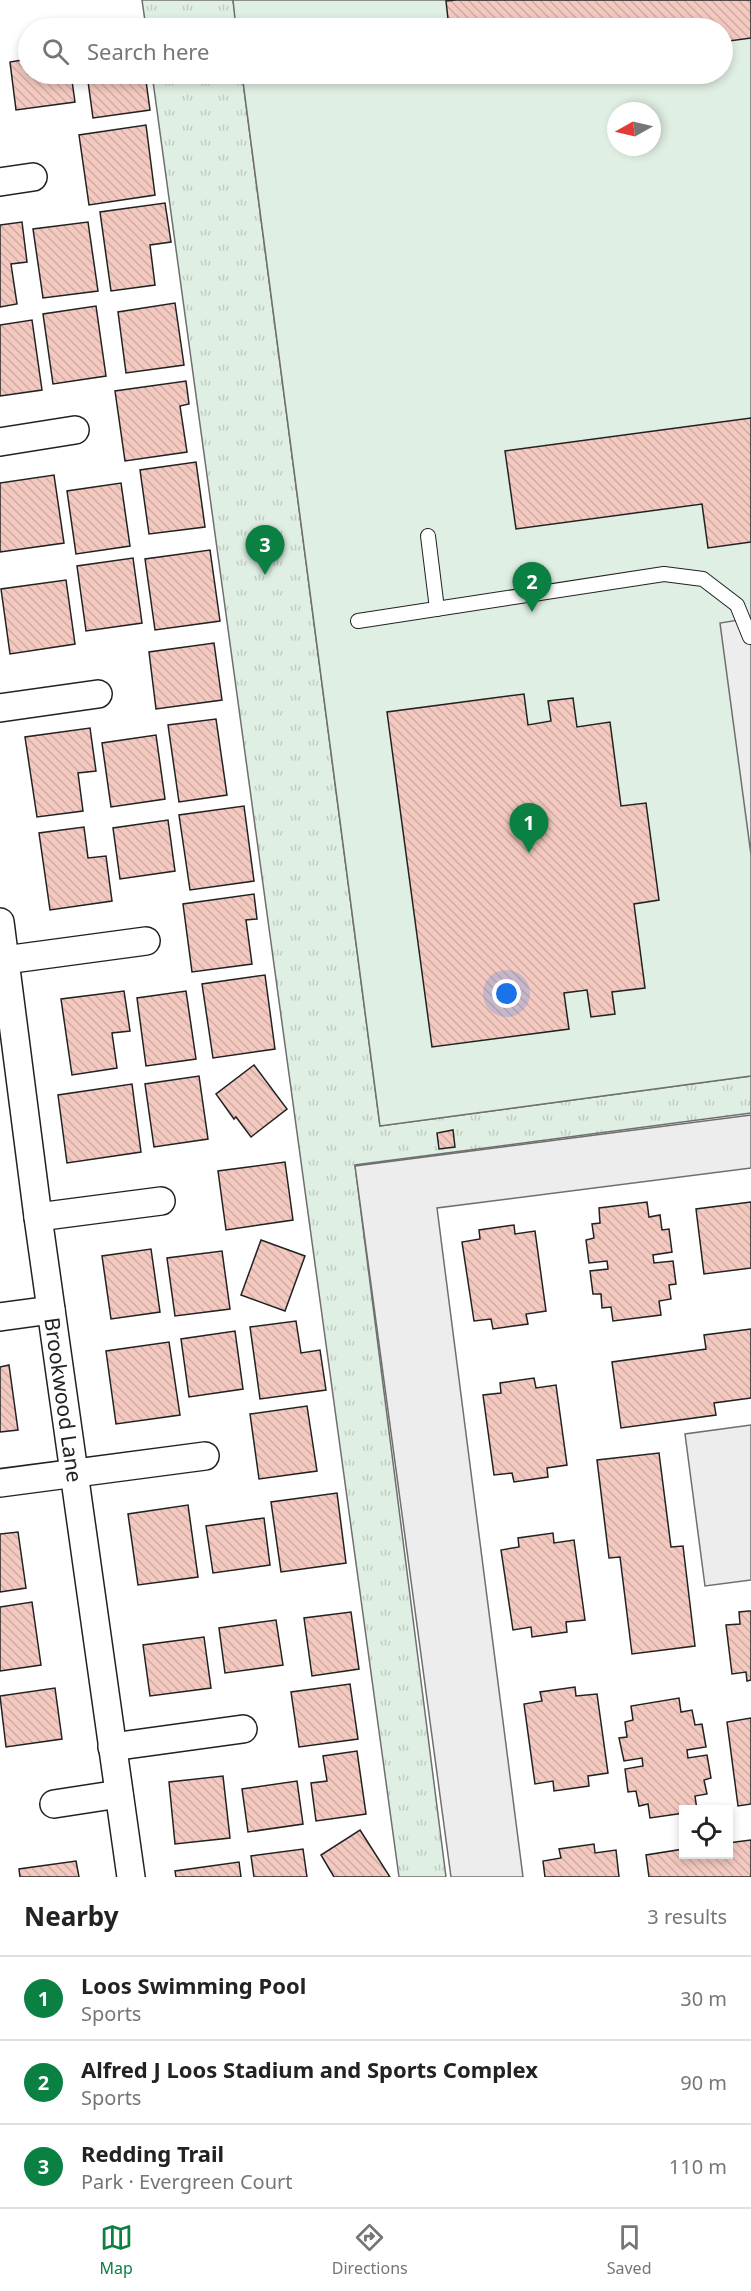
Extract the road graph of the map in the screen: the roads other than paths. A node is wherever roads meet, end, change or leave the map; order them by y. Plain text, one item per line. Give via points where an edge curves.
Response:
1 (33, 177) dead end
2 (0, 182) edge
3 (75, 430) dead end
4 (0, 442) edge
5 (428, 536) dead end
6 (437, 609) junction
7 (358, 621) dead end
8 (751, 641) edge
9 (98, 693) dead end
10 (0, 708) edge
11 (0, 922) edge
12 (146, 941) dead end
13 (5, 960) junction
14 (9, 1063) edge
15 (161, 1201) dead end
16 (38, 1217) junction
17 (51, 1310) junction
18 (0, 1317) edge
19 (205, 1456) dead end
20 (75, 1473) junction
21 (0, 1483) edge
22 (243, 1729) dead end
23 (112, 1747) junction
24 (119, 1794) junction
25 (54, 1804) dead end
26 (131, 1877) edge

1 - 2 street
3 - 4 street
5 - 6 lane
6 - 7 lane
6 - 8 lane via 664,574 703,579 737,605
9 - 10 street
11 - 13 street, Brookwood Lane
12 - 13 street
13 - 14 street, Brookwood Lane
14 - 16 street, Brookwood Lane
15 - 16 street
16 - 17 street, Brookwood Lane
17 - 18 street
17 - 20 street, Brookwood Lane
19 - 20 street
20 - 21 street
20 - 23 street, Brookwood Lane
22 - 23 street
23 - 24 street, Brookwood Lane
24 - 25 street
24 - 26 street, Brookwood Lane

